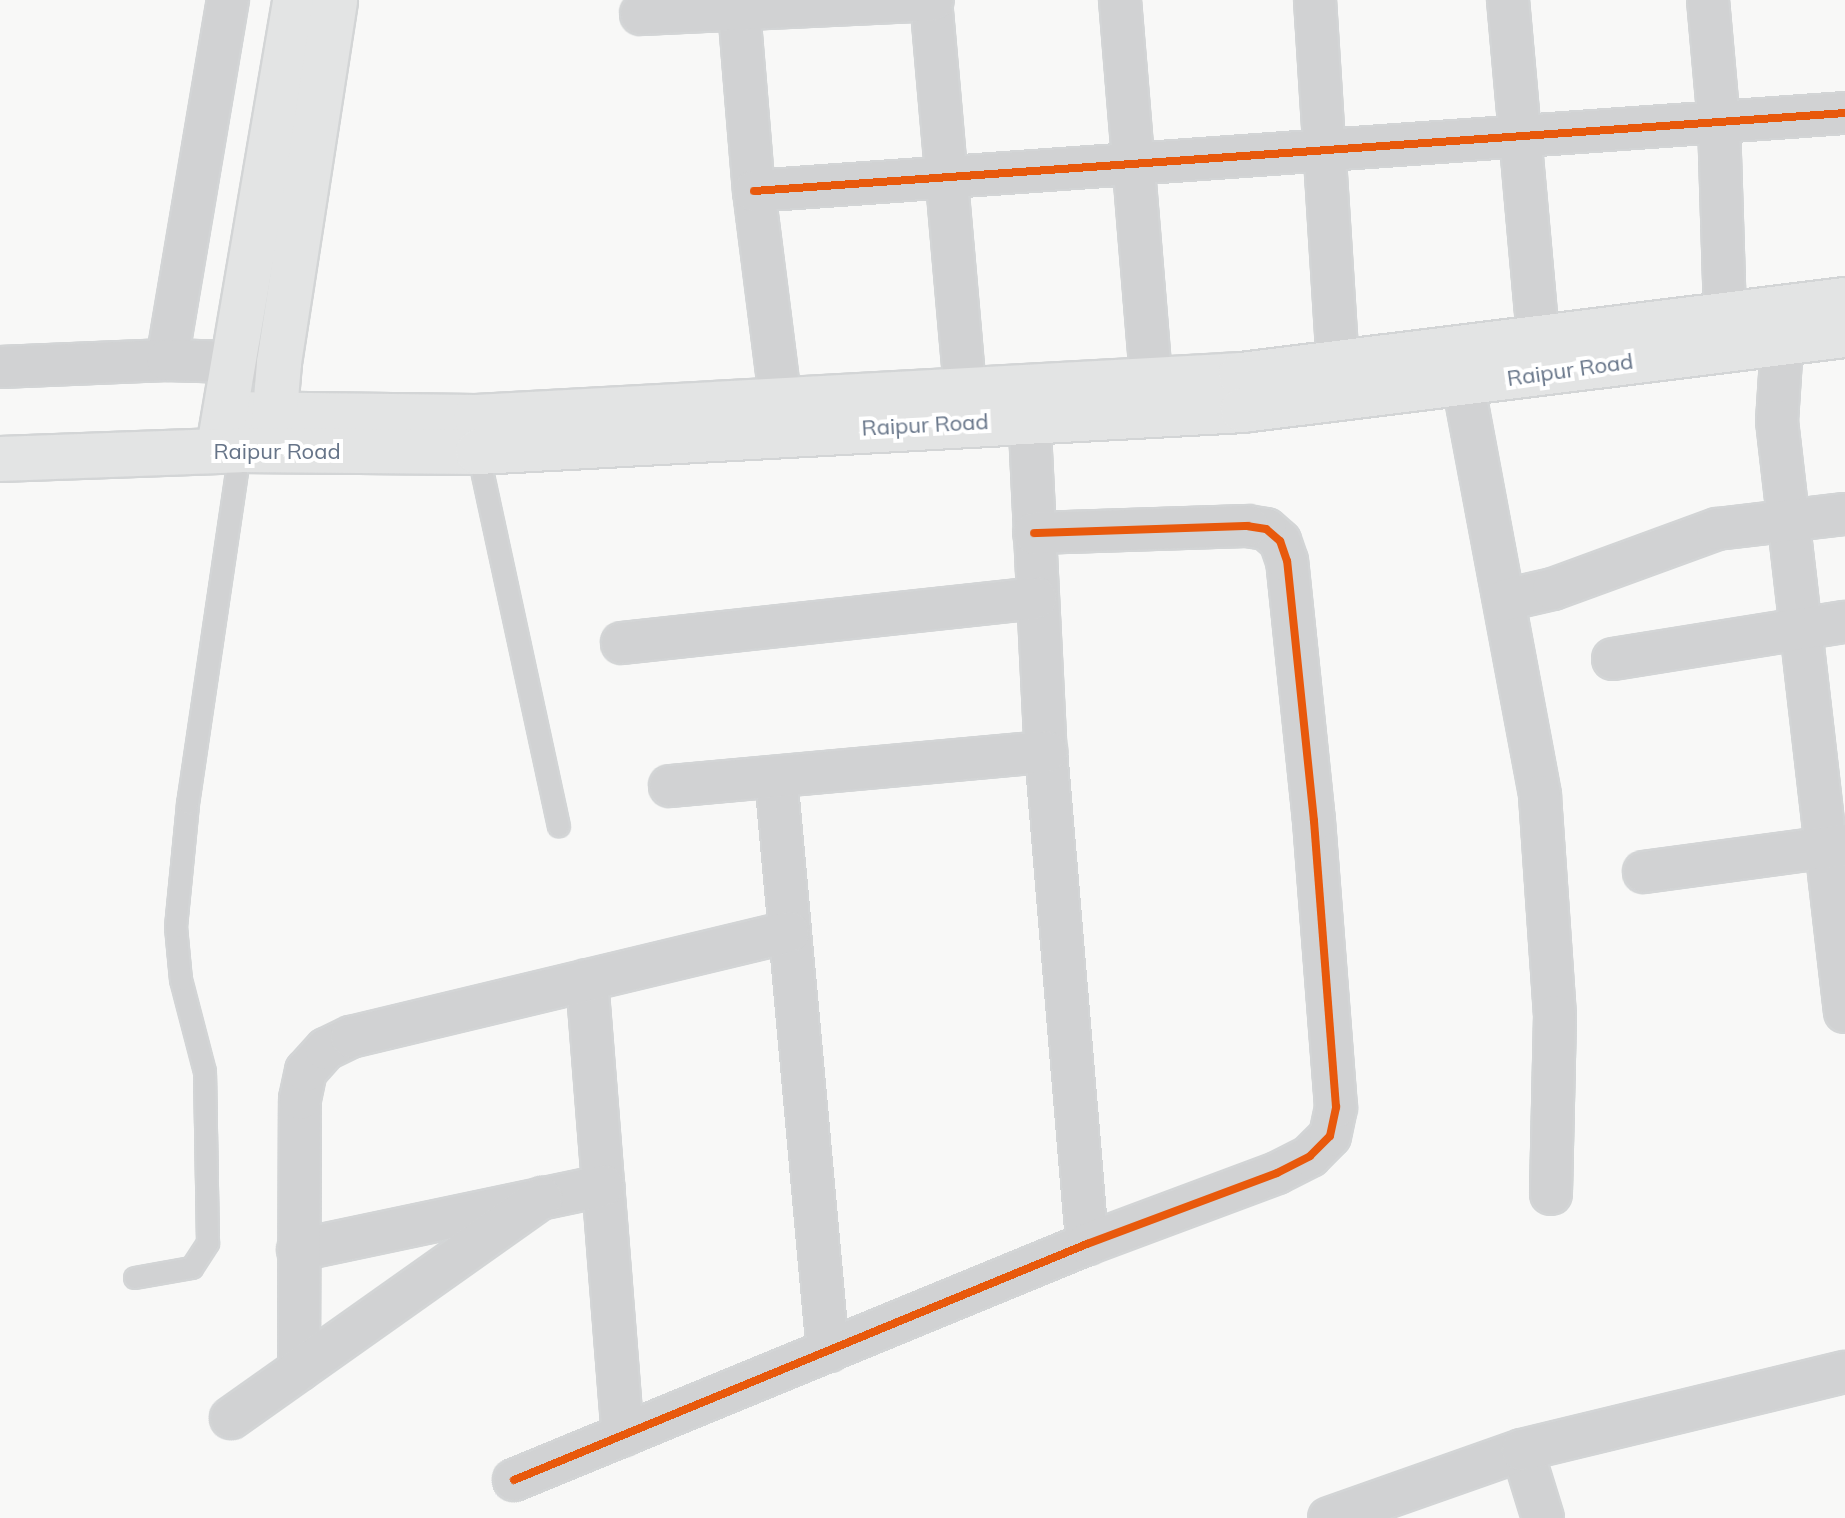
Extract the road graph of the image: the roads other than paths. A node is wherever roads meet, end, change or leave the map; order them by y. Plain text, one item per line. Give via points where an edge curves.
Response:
1 (228, 0) edge
2 (295, 0) edge
3 (335, 0) edge
4 (932, 0) edge
5 (1120, 0) edge
6 (1315, 0) edge
7 (1508, 0) edge
8 (1708, 0) edge
9 (739, 10) junction
10 (641, 14) dead end
11 (1845, 113) edge
12 (1719, 123) junction
13 (1519, 139) junction
14 (1328, 152) junction
15 (1133, 166) junction
16 (948, 178) junction
17 (754, 191) junction
18 (1845, 300) edge
19 (1726, 330) junction
20 (1845, 335) edge
21 (1782, 344) junction
22 (1540, 359) junction
23 (167, 360) junction
24 (233, 363) junction
25 (279, 363) junction
26 (0, 367) edge
27 (1151, 378) junction
28 (1339, 382) junction
29 (1463, 383) junction
30 (780, 398) junction
31 (1029, 402) junction
32 (967, 406) junction
33 (533, 431) junction
34 (246, 437) junction
35 (478, 452) junction
36 (0, 459) edge
37 (1845, 514) edge
38 (1789, 521) junction
39 (1034, 533) junction
40 (1037, 598) junction
41 (1505, 600) junction
42 (1845, 622) edge
43 (1804, 627) junction
44 (622, 643) dead end
45 (1613, 659) dead end
46 (1831, 731) edge
47 (1046, 752) junction
48 (776, 777) junction
49 (670, 786) dead end
50 (559, 826) dead end
51 (1836, 846) edge
52 (1644, 872) dead end
53 (789, 932) junction
54 (587, 980) junction
55 (1845, 1012) edge
56 (603, 1186) junction
57 (1551, 1194) dead end
58 (542, 1198) junction
59 (1087, 1244) junction
60 (298, 1250) junction
61 (135, 1278) dead end
62 (828, 1352) junction
63 (299, 1370) junction
64 (1845, 1372) edge
65 (231, 1418) dead end
66 (623, 1436) junction
67 (1522, 1450) junction
68 (514, 1480) dead end
69 (1329, 1518) edge
70 (1543, 1518) edge

1 - 23 street
2 - 24 main road
3 - 25 main road
4 - 9 street
4 - 16 street
5 - 15 street
6 - 14 street
7 - 13 street
8 - 12 street
9 - 10 street
9 - 17 street
11 - 12 street
12 - 13 street
12 - 19 street
13 - 14 street
13 - 22 street
14 - 15 street
14 - 28 street
15 - 16 street
15 - 27 street
16 - 17 street
16 - 32 street
17 - 30 street
18 - 19 main road, Raipur Road
19 - 21 main road, Raipur Road
19 - 22 main road, Raipur Road
20 - 21 main road, Raipur Road
21 - 38 street via 1777,421
22 - 28 main road, Raipur Road
22 - 29 main road, Raipur Road
23 - 24 street
23 - 26 street
24 - 25 street
24 - 34 main road
25 - 34 main road
27 - 28 main road, Raipur Road
27 - 31 main road, Raipur Road
28 - 29 main road, Raipur Road
28 - 31 main road, Raipur Road via 1243,410
29 - 41 street
30 - 32 main road, Raipur Road
30 - 33 main road, Raipur Road
31 - 32 main road, Raipur Road
31 - 39 street
32 - 33 main road, Raipur Road
33 - 34 main road, Raipur Road
33 - 35 main road, Raipur Road
34 - 35 main road, Raipur Road
34 - 36 main road, Raipur Road
34 - 61 lane via 188,804 176,927 181,980 205,1072 208,1243 192,1268
35 - 50 lane
37 - 38 street
38 - 41 street via 1717,529 1553,589
38 - 43 street
39 - 40 street
39 - 59 street via 1248,526 1266,529 1280,541 1287,561 1314,821 1336,1107 1330,1136 1310,1156
40 - 44 street
40 - 47 street
41 - 57 street via 1540,796 1550,897
42 - 43 street
43 - 45 street
43 - 46 street
46 - 51 street
47 - 48 street
47 - 59 street
48 - 49 street
48 - 53 street
51 - 52 street
51 - 55 street
53 - 54 street
53 - 62 street
54 - 56 street
54 - 60 street via 351,1037 326,1049 306,1071 300,1099
56 - 58 street
56 - 66 street
58 - 60 street
58 - 63 street
59 - 62 street
60 - 63 street
62 - 66 street
63 - 65 street
64 - 67 street
66 - 68 street
67 - 69 street
67 - 70 street

